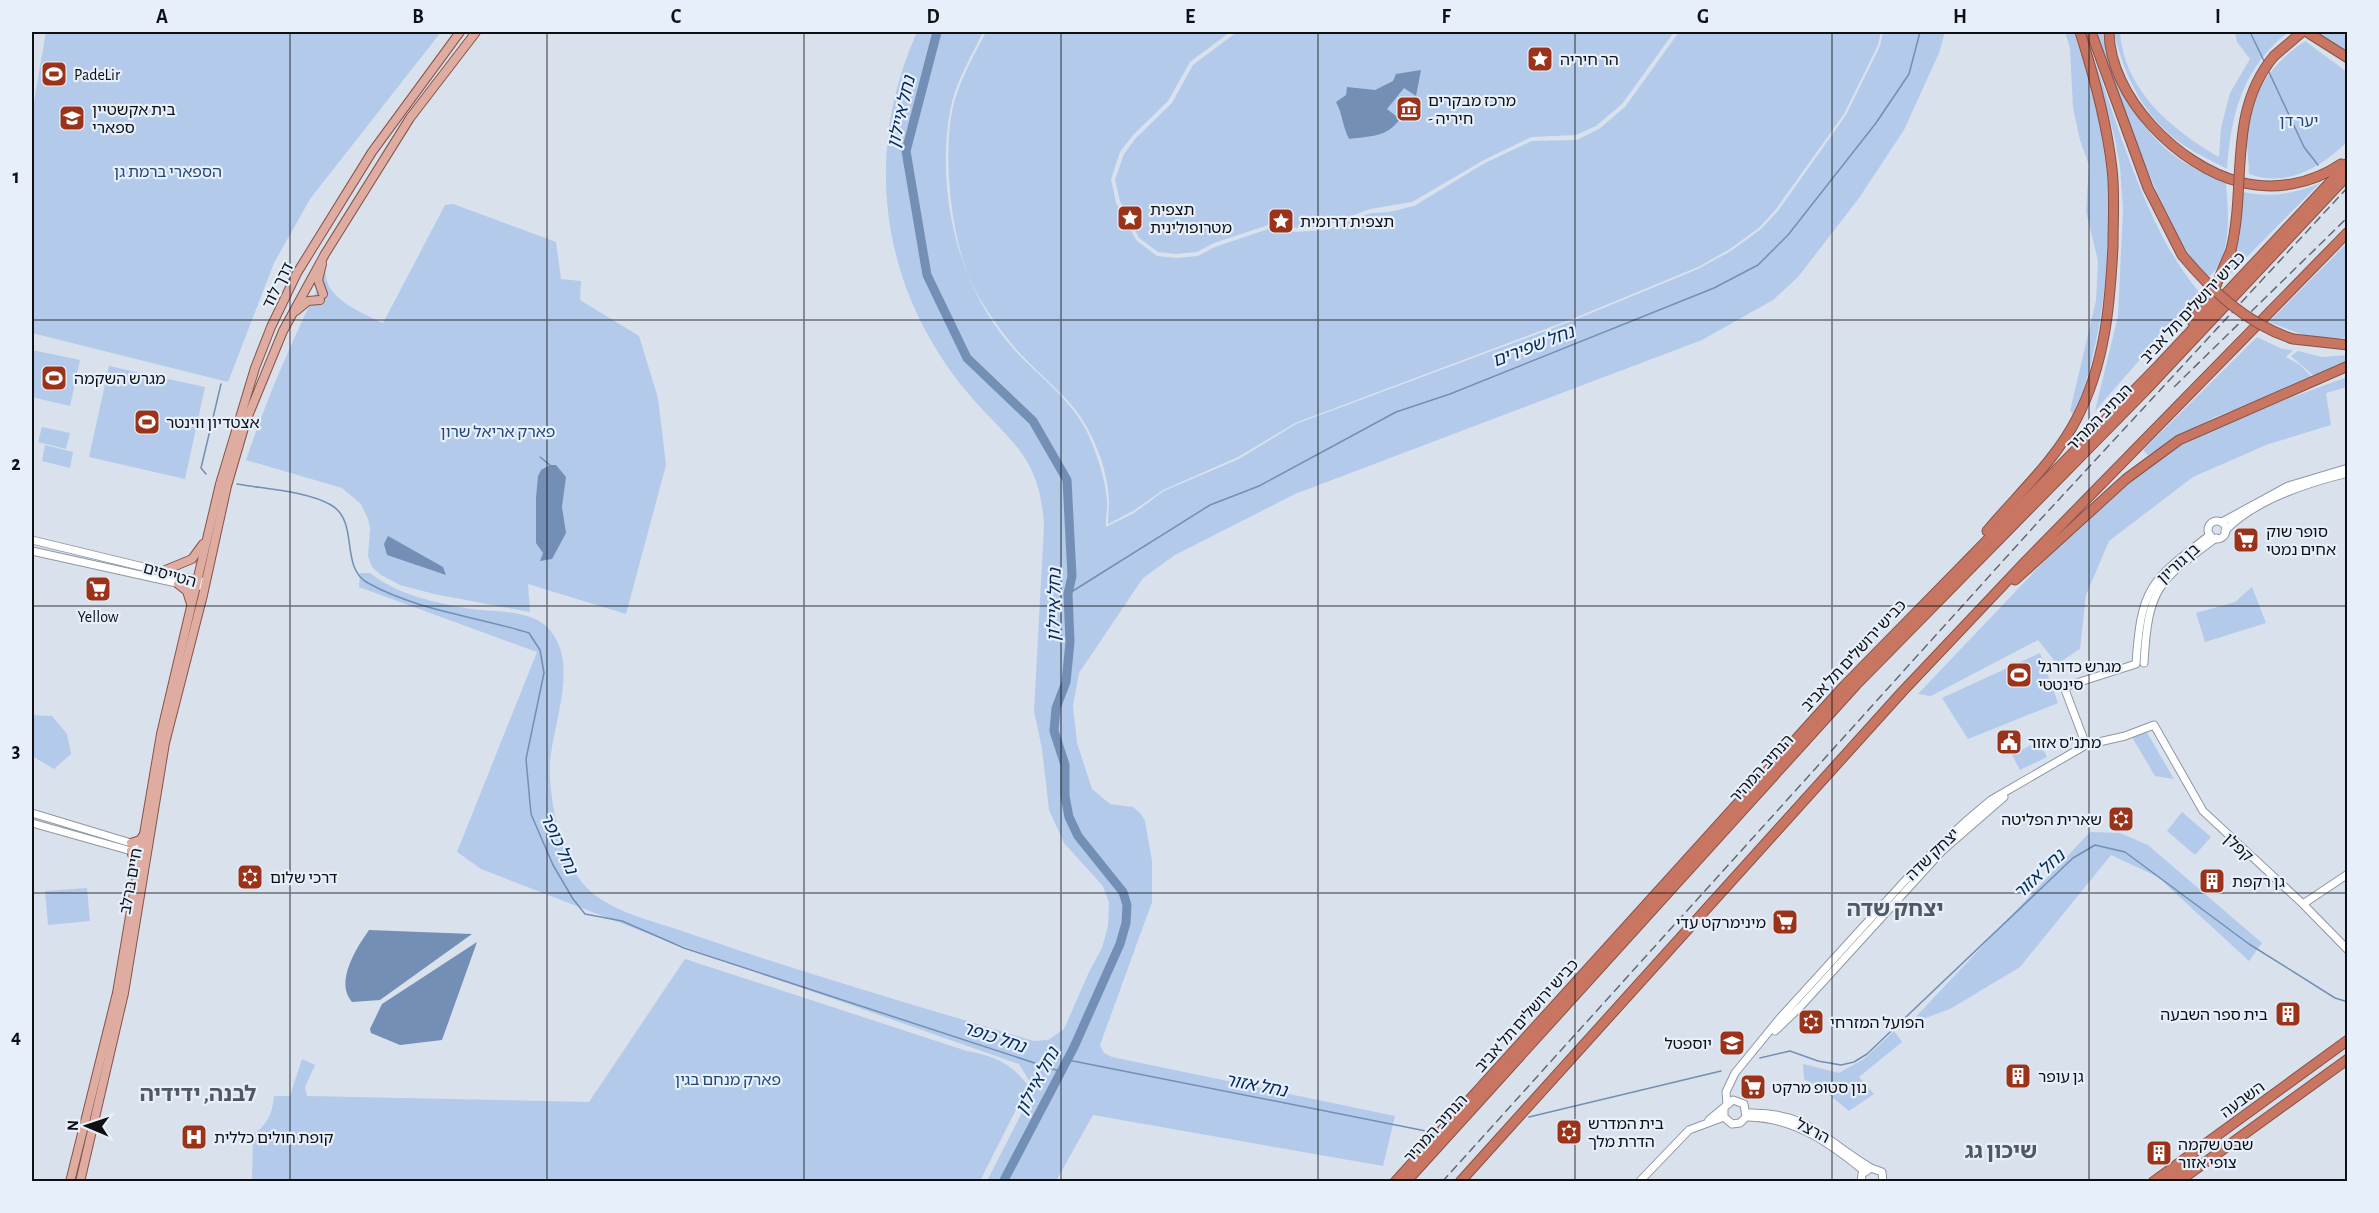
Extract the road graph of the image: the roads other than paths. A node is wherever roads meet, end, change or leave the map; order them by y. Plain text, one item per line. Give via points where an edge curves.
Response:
1 (460, 32) edge
2 (476, 32) edge
3 (2080, 32) edge
4 (2091, 32) edge
5 (2109, 32) edge
6 (2302, 32) edge
7 (2307, 32) edge
8 (2348, 58) edge
9 (2348, 161) edge
10 (2348, 175) edge
11 (2348, 232) edge
12 (325, 254) junction
13 (291, 316) junction
14 (2348, 345) edge
15 (2158, 365) junction
16 (2348, 366) edge
17 (2348, 373) edge
18 (2229, 417) junction
19 (2348, 468) edge
20 (2348, 473) edge
21 (2222, 522) junction
22 (2225, 531) junction
23 (208, 535) junction
24 (2213, 536) junction
25 (32, 540) edge
26 (32, 551) edge
27 (163, 571) junction
28 (197, 583) junction
29 (178, 584) junction
30 (205, 584) junction
31 (1922, 604) junction
32 (191, 608) junction
33 (1968, 623) junction
34 (2154, 725) joint
35 (2086, 745) junction
36 (32, 813) edge
37 (32, 823) edge
38 (146, 831) junction
39 (131, 847) junction
40 (144, 853) junction
41 (138, 874) junction
42 (2348, 874) edge
43 (2303, 904) junction
44 (2348, 950) edge
45 (2348, 1040) edge
46 (2348, 1059) edge
47 (1728, 1104) junction
48 (1746, 1115) junction
49 (1724, 1117) junction
50 (1705, 1123) junction
51 (2222, 1132) junction
52 (1868, 1170) junction
53 (70, 1182) edge
54 (80, 1182) edge
55 (1395, 1182) edge
56 (1407, 1182) edge
57 (1460, 1182) edge
58 (1639, 1182) edge
59 (1861, 1182) edge
60 (1883, 1182) edge
61 (2153, 1182) edge
62 (2165, 1182) edge
63 (2178, 1182) edge

1 - 23 main road, דרך לוד via 384,134 297,273 255,368
2 - 12 main road, דרך לוד via 410,118
3 - 31 highway via 2105,124 2114,186 2112,283 2100,358 2077,418 2061,442
4 - 14 highway, bridge via 2148,188 2182,255 2210,287 2269,329 2293,339
5 - 9 highway via 2114,63 2144,117 2171,144 2205,167 2240,182 2282,184 2312,180
6 - 15 highway, bridge via 2267,64 2248,104 2241,128 2238,218 2231,250 2211,297
7 - 8 highway
9 - 15 highway, כביש ירושלים תל אביב
10 - 56 highway, הנתיב המהיר via 2146,390 1856,685
11 - 33 highway
12 - 13 main road, דרך לוד
12 - 13 main road via 318,280 321,297 308,301
13 - 30 main road, דרך לוד via 246,421
15 - 31 highway, כביש ירושלים תל אביב
16 - 18 highway
17 - 18 highway
18 - 33 highway via 2179,440 2137,469
19 - 21 street via 2288,486
20 - 22 street via 2280,496 2236,519
21 - 22 street
21 - 24 street via 2212,523 2208,530
22 - 24 street via 2221,537
23 - 27 main road via 192,559
23 - 28 main road, דרך לוד
24 - 35 street, בן גוריון via 2167,568 2149,590 2140,615 2140,663 2064,687
25 - 27 street, הטייסים
26 - 29 street, הטייסים
27 - 28 street, הטייסים
28 - 29 street, הטייסים
28 - 30 street, הטייסים
28 - 32 main road, חיים ברלב
29 - 32 main road via 187,591
30 - 40 main road, חיים ברלב via 164,747
31 - 55 highway, כביש ירושלים תל אביב via 1781,754
32 - 38 main road, חיים ברלב via 159,742
33 - 57 highway
34 - 35 street, יצחק שדה
34 - 43 street, קפלן via 2203,811
35 - 47 street, יצחק שדה via 1991,800 1922,862 1735,1073 1728,1088
36 - 39 street
37 - 39 street
38 - 39 main road
38 - 40 main road, חיים ברלב
39 - 40 street
39 - 41 main road
40 - 41 main road, חיים ברלב
40 - 54 main road, חיים ברלב via 124,993
41 - 53 main road, חיים ברלב via 116,1000
42 - 43 street
43 - 44 street, קפלן
45 - 51 highway, השבעה
46 - 63 highway, השבעה
47 - 48 street via 1744,1104
47 - 49 street
47 - 50 street
48 - 49 street, הרצל via 1736,1124
48 - 52 street, הרצל via 1792,1124
49 - 50 street
50 - 58 street via 1689,1130
51 - 61 highway, השבעה
51 - 62 highway
52 - 59 street
52 - 60 street, הרצל via 1882,1172

